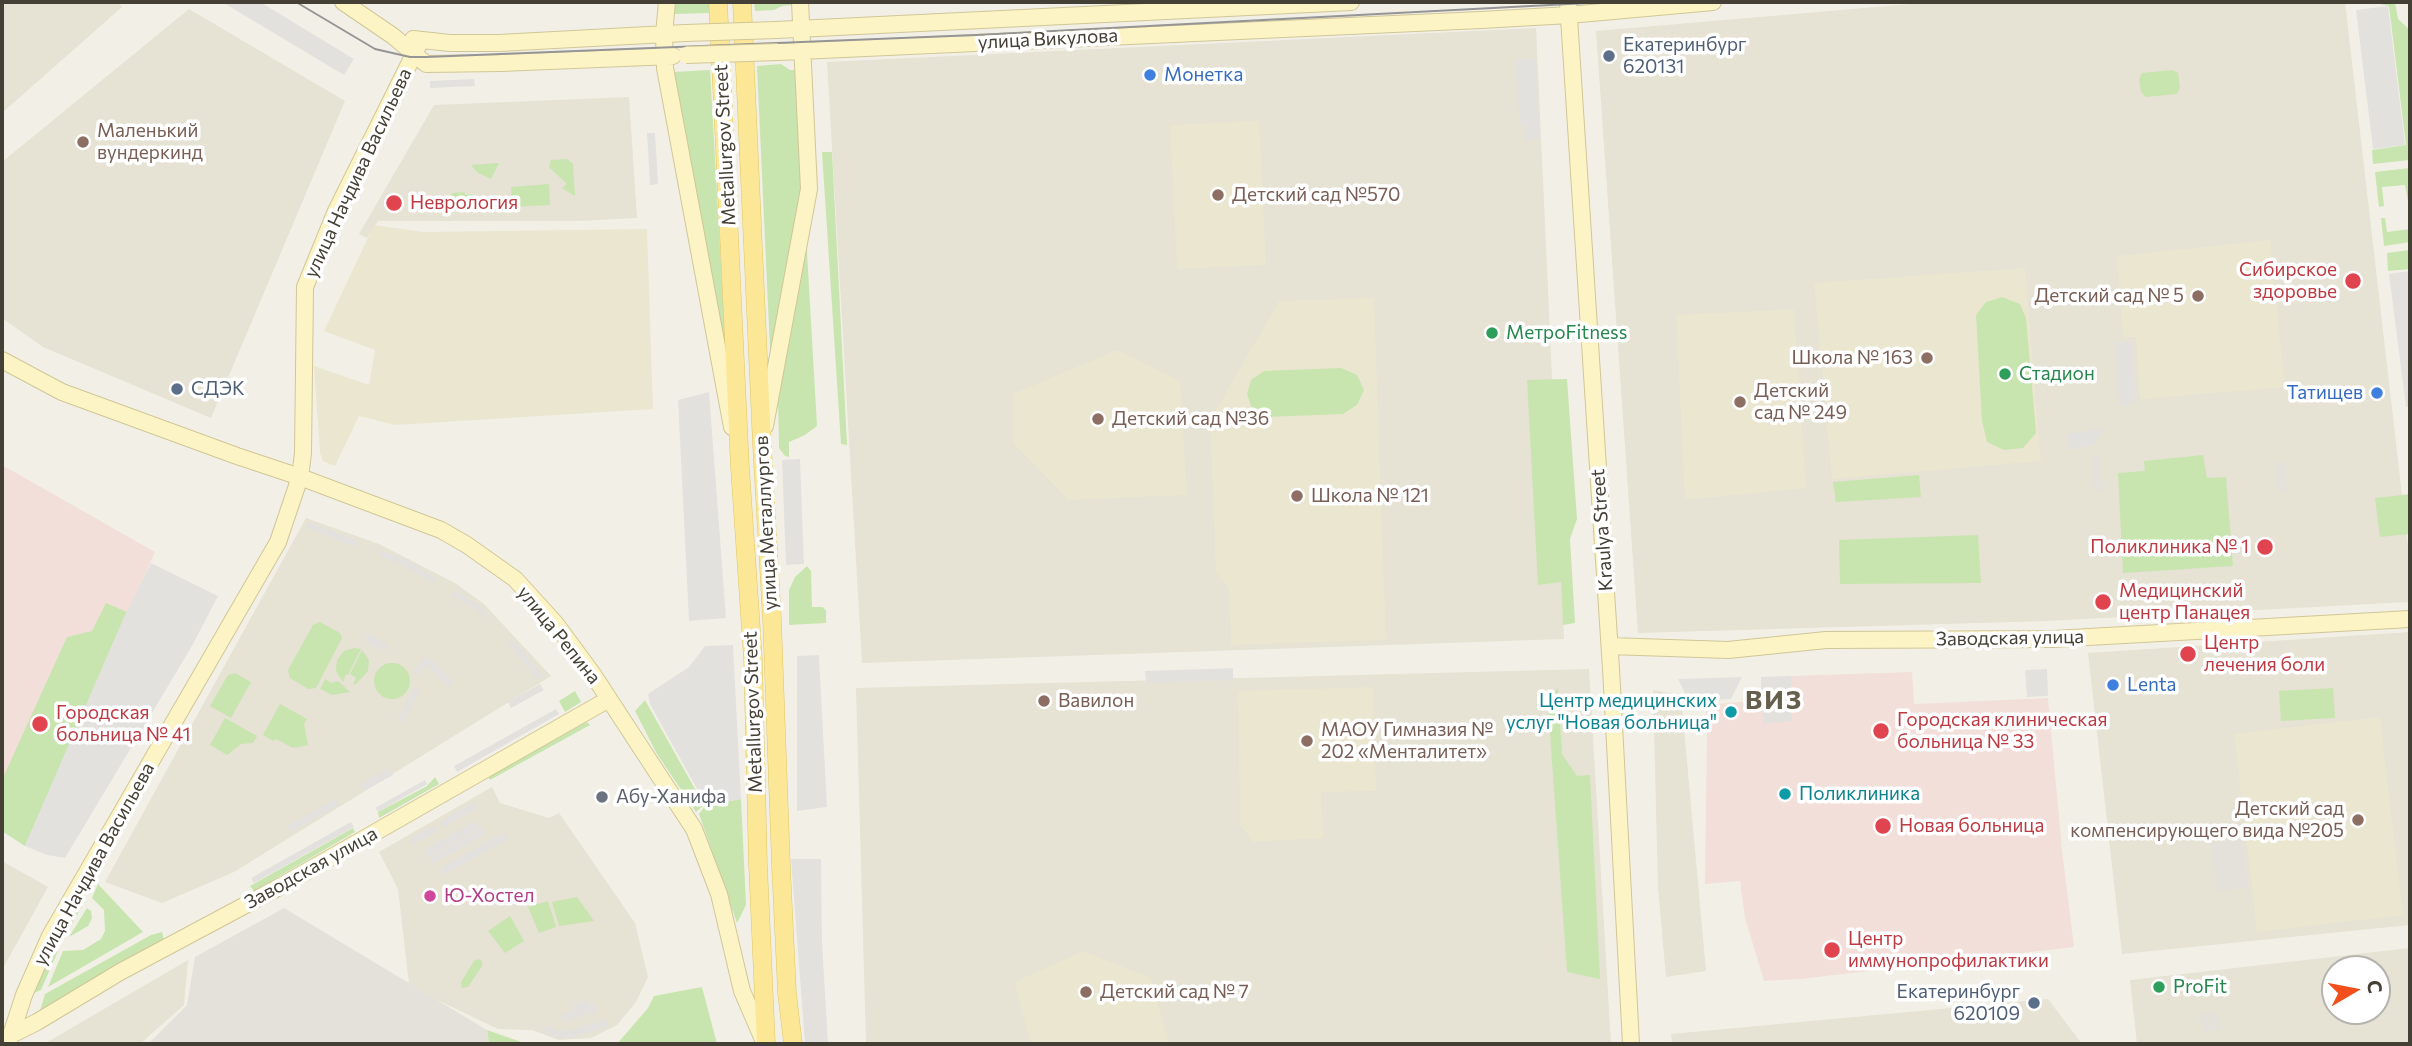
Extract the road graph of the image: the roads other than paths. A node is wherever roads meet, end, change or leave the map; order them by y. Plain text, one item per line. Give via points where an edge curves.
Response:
1 (342, 2) edge
2 (667, 2) edge
3 (718, 2) edge
4 (742, 2) edge
5 (800, 2) edge
6 (1351, 2) edge
7 (1713, 2) edge
8 (1568, 9) edge
9 (801, 29) junction
10 (664, 34) junction
11 (418, 47) junction
12 (802, 51) junction
13 (665, 56) junction
14 (2, 360) edge
15 (762, 445) junction
16 (740, 468) junction
17 (300, 477) junction
18 (2410, 619) edge
19 (1609, 646) junction
20 (609, 699) junction
21 (7, 1040) edge
22 (765, 1044) edge
23 (793, 1044) edge
24 (1631, 1044) edge

1 - 11 street, улица Викулова
2 - 10 street
3 - 16 main road, Metallurgov Street
4 - 15 main road, улица Металлургов
5 - 9 street
6 - 9 street, улица Викулова
7 - 8 street, улица Викулова
8 - 12 street, улица Викулова
8 - 19 street, Kraulya Street
9 - 10 street, улица Викулова, bridge
9 - 12 street
10 - 11 street, улица Викулова
10 - 13 street
11 - 13 street, улица Викулова via 426,64
11 - 17 street, улица Начдива Васильева via 336,211 305,287
12 - 13 street, улица Викулова, bridge
12 - 15 street via 809,189
13 - 16 street
14 - 17 street, улица Репина via 62,392
15 - 23 main road, улица Металлургов
16 - 22 main road, Metallurgov Street via 753,659
17 - 20 street, улица Репина via 441,530 515,579 556,624
17 - 21 street, улица Начдива Васильева via 278,542 50,936
18 - 19 street, Заводская улица via 2053,639 1826,640 1728,650
19 - 24 street, Kraulya Street
20 - 21 street, Заводская улица
20 - 22 street, улица Репина via 694,829 719,894 742,991

